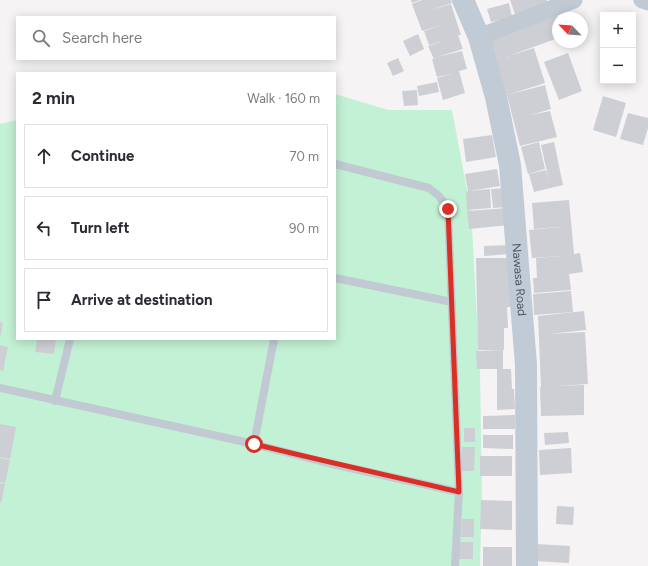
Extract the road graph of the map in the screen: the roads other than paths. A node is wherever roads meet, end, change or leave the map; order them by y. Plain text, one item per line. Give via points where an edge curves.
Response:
1 (463, 0) edge
2 (574, 0) edge
3 (642, 0) edge
4 (648, 2) edge
5 (478, 37) junction
6 (336, 164) edge
7 (336, 278) edge
8 (452, 302) junction
9 (70, 340) edge
10 (274, 340) edge
11 (0, 388) edge
12 (55, 401) junction
13 (254, 444) junction
14 (459, 492) junction
15 (455, 566) edge
16 (527, 566) edge

1 - 5 street, Nawasa Road
2 - 5 street
3 - 4 street
5 - 16 street, Nawasa Road via 496,97 510,165 526,365
6 - 8 lane via 429,188 439,196 448,209
7 - 8 lane
8 - 14 lane
9 - 12 lane
10 - 13 lane
11 - 12 lane
12 - 13 lane
13 - 14 lane
14 - 15 lane

